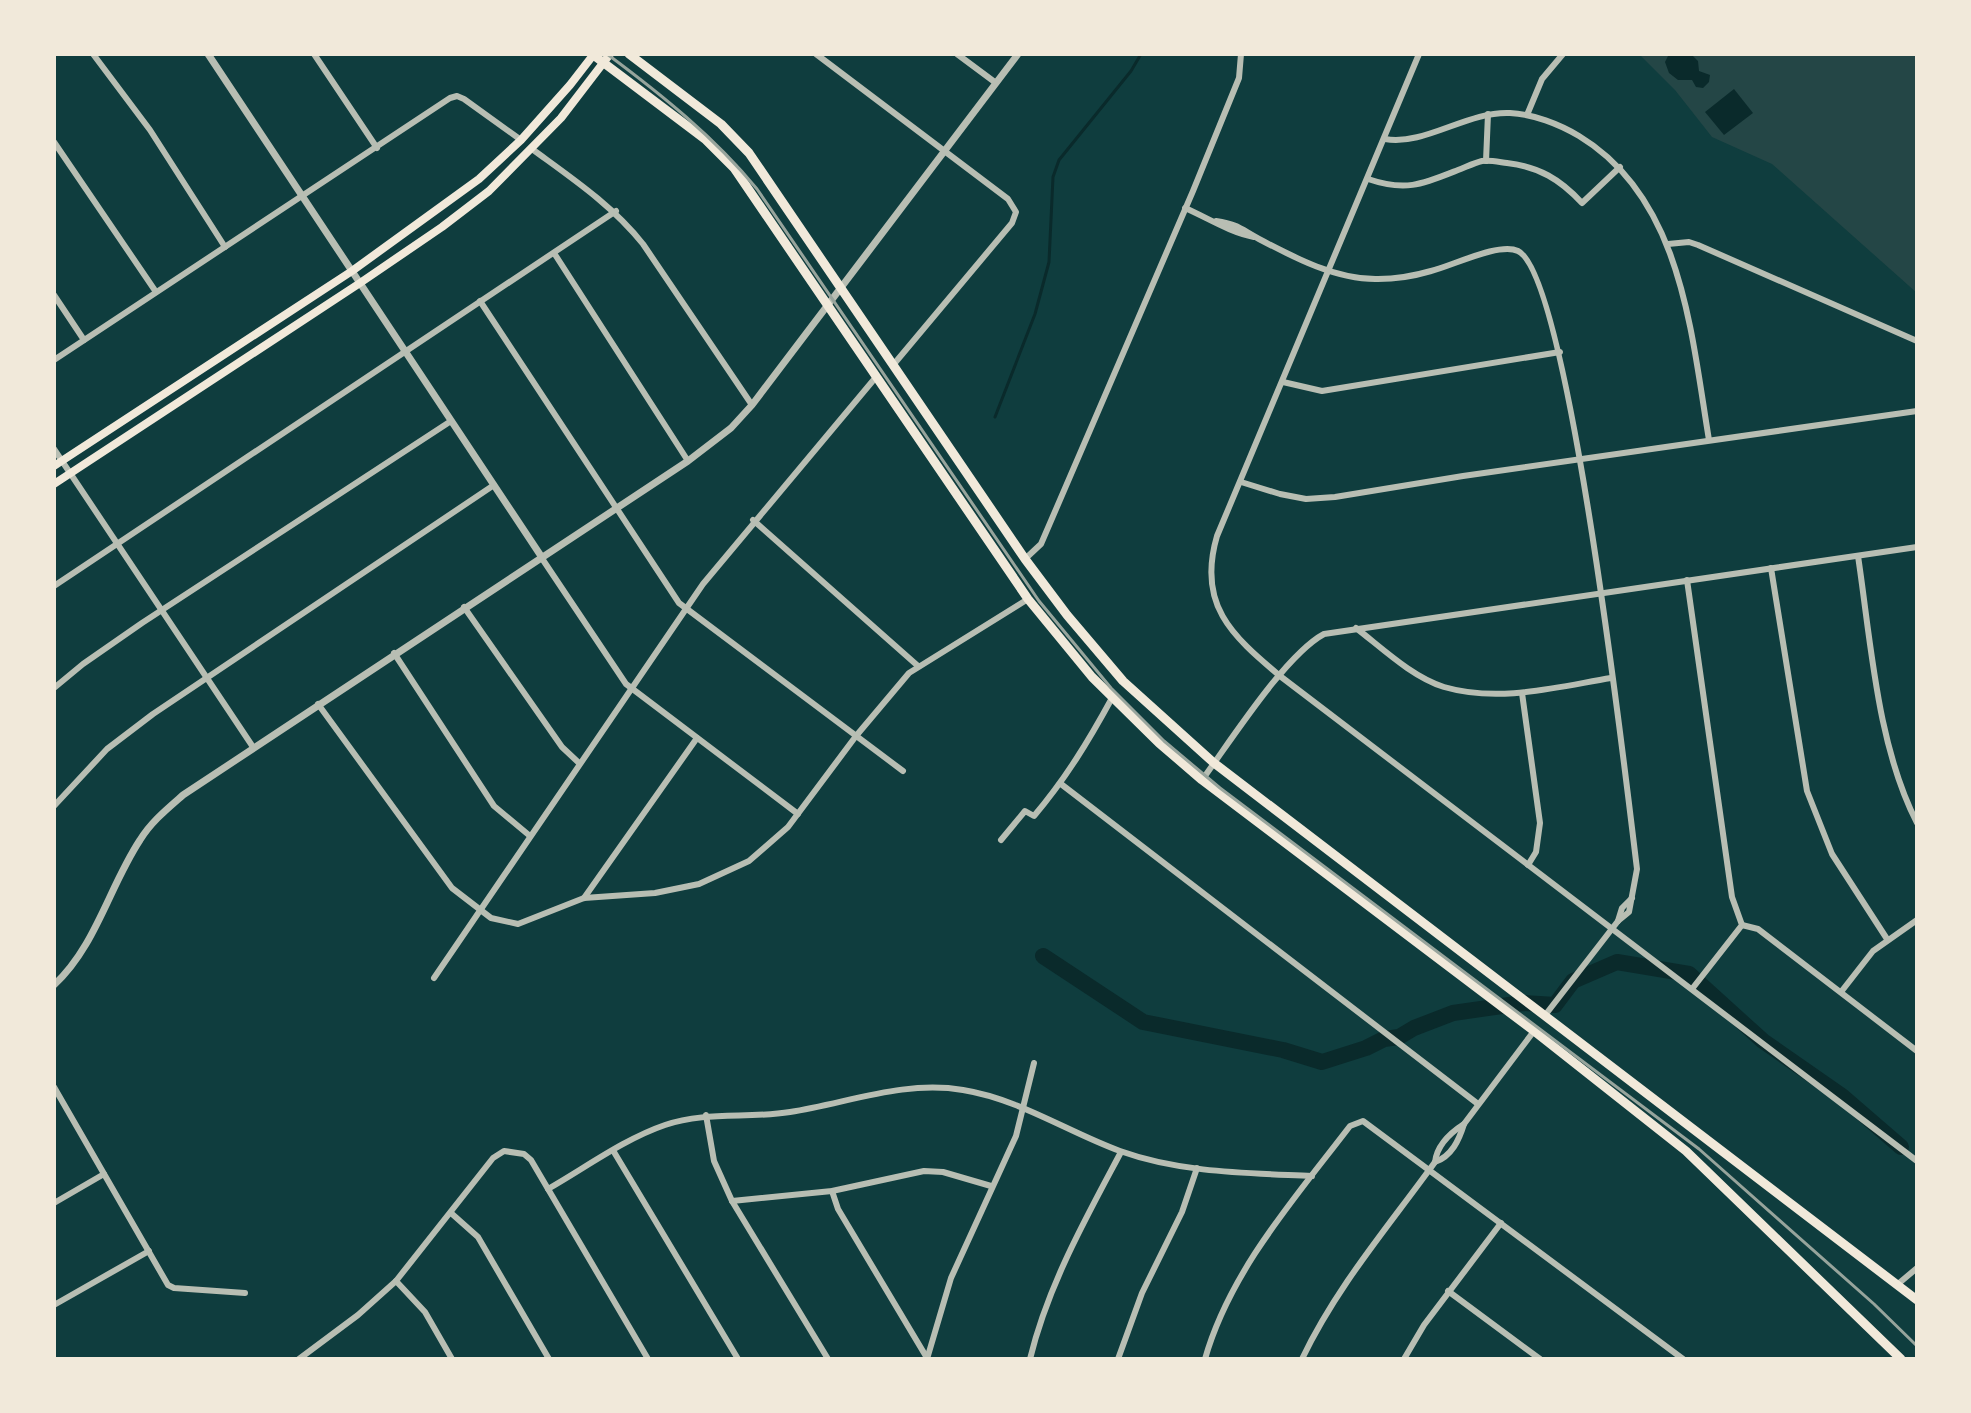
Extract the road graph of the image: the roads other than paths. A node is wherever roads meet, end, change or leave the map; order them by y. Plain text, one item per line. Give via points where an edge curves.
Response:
1 (93, 54) edge
2 (208, 54) edge
3 (314, 54) edge
4 (593, 54) edge
5 (629, 54) edge
6 (816, 54) edge
7 (957, 54) edge
8 (1018, 54) edge
9 (1241, 54) edge
10 (1419, 54) edge
11 (1563, 54) edge
12 (607, 58) edge
13 (996, 83) junction
14 (1488, 114) junction
15 (1527, 115) junction
16 (725, 128) junction
17 (1385, 139) junction
18 (521, 140) junction
19 (737, 140) junction
20 (54, 142) edge
21 (709, 143) junction
22 (377, 148) junction
23 (532, 149) junction
24 (945, 151) junction
25 (720, 154) junction
26 (1486, 161) junction
27 (1620, 167) junction
28 (1368, 179) junction
29 (302, 197) junction
30 (1185, 208) junction
31 (616, 211) junction
32 (1668, 244) junction
33 (225, 247) junction
34 (554, 253) junction
35 (352, 271) junction
36 (1329, 271) junction
37 (360, 283) junction
38 (842, 287) junction
39 (156, 292) junction
40 (54, 295) edge
41 (480, 301) junction
42 (828, 306) junction
43 (84, 340) junction
44 (1917, 341) edge
45 (405, 351) junction
46 (1560, 352) junction
47 (54, 360) edge
48 (894, 364) junction
49 (876, 377) junction
50 (1283, 382) junction
51 (752, 405) junction
52 (1917, 411) edge
53 (451, 421) junction
54 (1709, 440) junction
55 (54, 449) edge
56 (1580, 459) junction
57 (688, 461) junction
58 (58, 463) edge
59 (70, 473) junction
60 (1241, 482) junction
61 (54, 484) edge
62 (494, 485) junction
63 (616, 507) junction
64 (753, 520) junction
65 (118, 545) junction
66 (1917, 547) edge
67 (541, 556) junction
68 (1858, 556) junction
69 (1025, 559) junction
70 (1771, 568) junction
71 (1687, 580) junction
72 (54, 586) edge
73 (1600, 593) junction
74 (1028, 599) junction
75 (464, 607) junction
76 (685, 609) junction
77 (162, 610) junction
78 (1356, 628) junction
79 (394, 653) junction
80 (918, 666) junction
81 (1280, 676) junction
82 (207, 678) junction
83 (1611, 678) junction
84 (54, 688) edge
85 (632, 689) junction
86 (1522, 693) junction
87 (1112, 698) junction
88 (318, 704) junction
89 (856, 736) junction
90 (697, 738) junction
91 (253, 747) junction
92 (579, 763) junction
93 (1214, 763) junction
94 (903, 771) dead end
95 (1202, 780) junction
96 (1061, 784) junction
97 (54, 806) edge
98 (798, 814) junction
99 (1917, 823) edge
100 (530, 836) junction
101 (1001, 840) dead end
102 (1528, 865) junction
103 (584, 898) junction
104 (479, 911) junction
105 (1917, 920) edge
106 (1742, 925) junction
107 (1612, 930) junction
108 (1887, 939) junction
109 (434, 978) dead end
110 (54, 985) edge
111 (1692, 989) junction
112 (1841, 992) junction
113 (1546, 1014) junction
114 (1534, 1031) junction
115 (1917, 1051) edge
116 (1034, 1063) dead end
117 (54, 1087) edge
118 (1478, 1104) junction
119 (1022, 1109) junction
120 (706, 1115) junction
121 (614, 1152) junction
122 (1121, 1152) junction
123 (1917, 1161) edge
124 (1197, 1168) junction
125 (1430, 1170) junction
126 (104, 1174) junction
127 (1312, 1176) junction
128 (991, 1186) junction
129 (548, 1189) junction
130 (832, 1191) junction
131 (732, 1201) junction
132 (54, 1203) edge
133 (451, 1213) junction
134 (1501, 1223) junction
135 (149, 1251) junction
136 (1917, 1268) edge
137 (396, 1281) junction
138 (1898, 1284) junction
139 (1448, 1291) junction
140 (245, 1293) dead end
141 (1917, 1300) edge
142 (54, 1305) edge
143 (299, 1359) edge
144 (452, 1359) edge
145 (549, 1359) edge
146 (648, 1359) edge
147 (738, 1359) edge
148 (828, 1359) edge
149 (927, 1359) edge
150 (1030, 1359) edge
151 (1118, 1359) edge
152 (1205, 1359) edge
153 (1302, 1359) edge
154 (1404, 1359) edge
155 (1540, 1359) edge
156 (1683, 1359) edge
157 (1901, 1359) edge

1 - 33 street via 150,130
2 - 29 street
3 - 22 street
4 - 12 main road
4 - 18 main road
5 - 16 main road
6 - 24 street
7 - 13 street
8 - 13 street
9 - 30 street via 1239,78
10 - 17 street
11 - 15 street via 1542,79
12 - 21 main road
12 - 23 main road
13 - 24 street
14 - 15 street
14 - 17 street via 1409,138
14 - 26 street
15 - 27 street via 1572,132
16 - 19 main road
16 - 21 main road via 722,141
17 - 28 street
18 - 22 street via 457,96
18 - 35 main road via 479,179
19 - 25 main road via 725,140
19 - 38 main road
20 - 39 street
21 - 25 main road
22 - 29 street
23 - 31 street
23 - 37 main road via 489,191
24 - 38 street
24 - 48 street via 1008,199 1016,212
25 - 42 main road via 745,182
26 - 27 street via 1545,172 1582,203
26 - 28 street via 1417,185 1398,187
27 - 32 street
28 - 36 street
29 - 33 street
29 - 35 street
30 - 36 street
30 - 69 street via 1041,544
31 - 34 street
31 - 51 street
32 - 44 street via 1698,245
32 - 54 street
33 - 39 street
34 - 41 street
34 - 57 street
35 - 37 street
35 - 58 main road
36 - 46 street via 1362,279 1406,277 1500,250 1519,251 1533,267
36 - 50 street
37 - 45 street
37 - 59 main road
38 - 42 street
38 - 48 main road
39 - 43 street
40 - 43 street
41 - 45 street
41 - 63 street
42 - 49 main road
42 - 51 street
43 - 47 street
45 - 53 street
45 - 65 street
46 - 50 street via 1322,391
46 - 56 street
48 - 69 main road
49 - 64 street
49 - 74 main road
50 - 60 street
51 - 57 street
52 - 54 street
53 - 62 street
53 - 77 street
54 - 56 street
55 - 58 street
56 - 60 street via 1306,499
56 - 73 street
57 - 63 street
58 - 59 street
59 - 61 main road
59 - 65 street
60 - 81 street via 1212,555 1213,593 1238,639
62 - 67 street
62 - 82 street
63 - 67 street
63 - 76 street
64 - 76 street
64 - 80 street
65 - 72 street
65 - 77 street
66 - 68 street
67 - 75 street
67 - 85 street
68 - 70 street
68 - 99 street via 1888,749
69 - 93 main road via 1123,681
70 - 71 street
70 - 108 street via 1807,791 1832,854
71 - 73 street
71 - 106 street via 1732,897
73 - 78 street
73 - 83 street
74 - 80 street
74 - 87 main road
75 - 79 street
75 - 92 street via 562,747
76 - 85 street
76 - 89 street
77 - 82 street
77 - 84 street
78 - 81 street via 1314,639
78 - 86 street via 1442,686
79 - 88 street
79 - 100 street via 494,806
80 - 89 street
81 - 93 street
81 - 102 street
82 - 91 street
82 - 97 street via 107,749
83 - 86 street
83 - 107 street via 1637,869 1632,898
85 - 90 street
85 - 92 street
86 - 102 street via 1540,823 1536,852
87 - 95 main road
87 - 96 street
88 - 91 street
88 - 104 street via 440,875
89 - 94 street
89 - 98 street
90 - 98 street
90 - 103 street
91 - 110 street via 156,819 137,844 87,943
92 - 100 street
93 - 95 street
93 - 113 main road
95 - 114 main road
96 - 101 street via 1034,816 1025,811
96 - 118 street
98 - 103 street via 764,850 713,879 655,893
100 - 104 street
102 - 107 street
103 - 104 street via 518,924
104 - 109 street
105 - 108 street
106 - 111 street
106 - 112 street via 1758,929
107 - 111 street
107 - 113 street
108 - 112 street
111 - 123 street
112 - 115 street
113 - 138 main road
114 - 118 street
114 - 157 main road via 1686,1151
116 - 119 street
117 - 126 street
118 - 125 street via 1460,1139
119 - 120 street via 963,1090 910,1087 788,1113
119 - 122 street
119 - 128 street via 1016,1136
120 - 121 street via 662,1126
120 - 131 street via 714,1161
121 - 129 street
121 - 147 street
122 - 124 street
122 - 150 street via 1072,1243
124 - 127 street
124 - 151 street
125 - 127 street via 1358,1121
125 - 134 street
125 - 153 street via 1355,1267
126 - 132 street
126 - 135 street
127 - 152 street via 1251,1260
128 - 130 street via 924,1171
128 - 149 street via 951,1278
129 - 133 street via 531,1160 504,1151
129 - 146 street
130 - 131 street
130 - 149 street
131 - 148 street
133 - 137 street
133 - 145 street via 478,1237
134 - 139 street
134 - 156 street
135 - 140 street via 170,1287
135 - 142 street
136 - 138 street
137 - 143 street
137 - 144 street via 425,1312
138 - 141 main road
139 - 154 street
139 - 155 street

